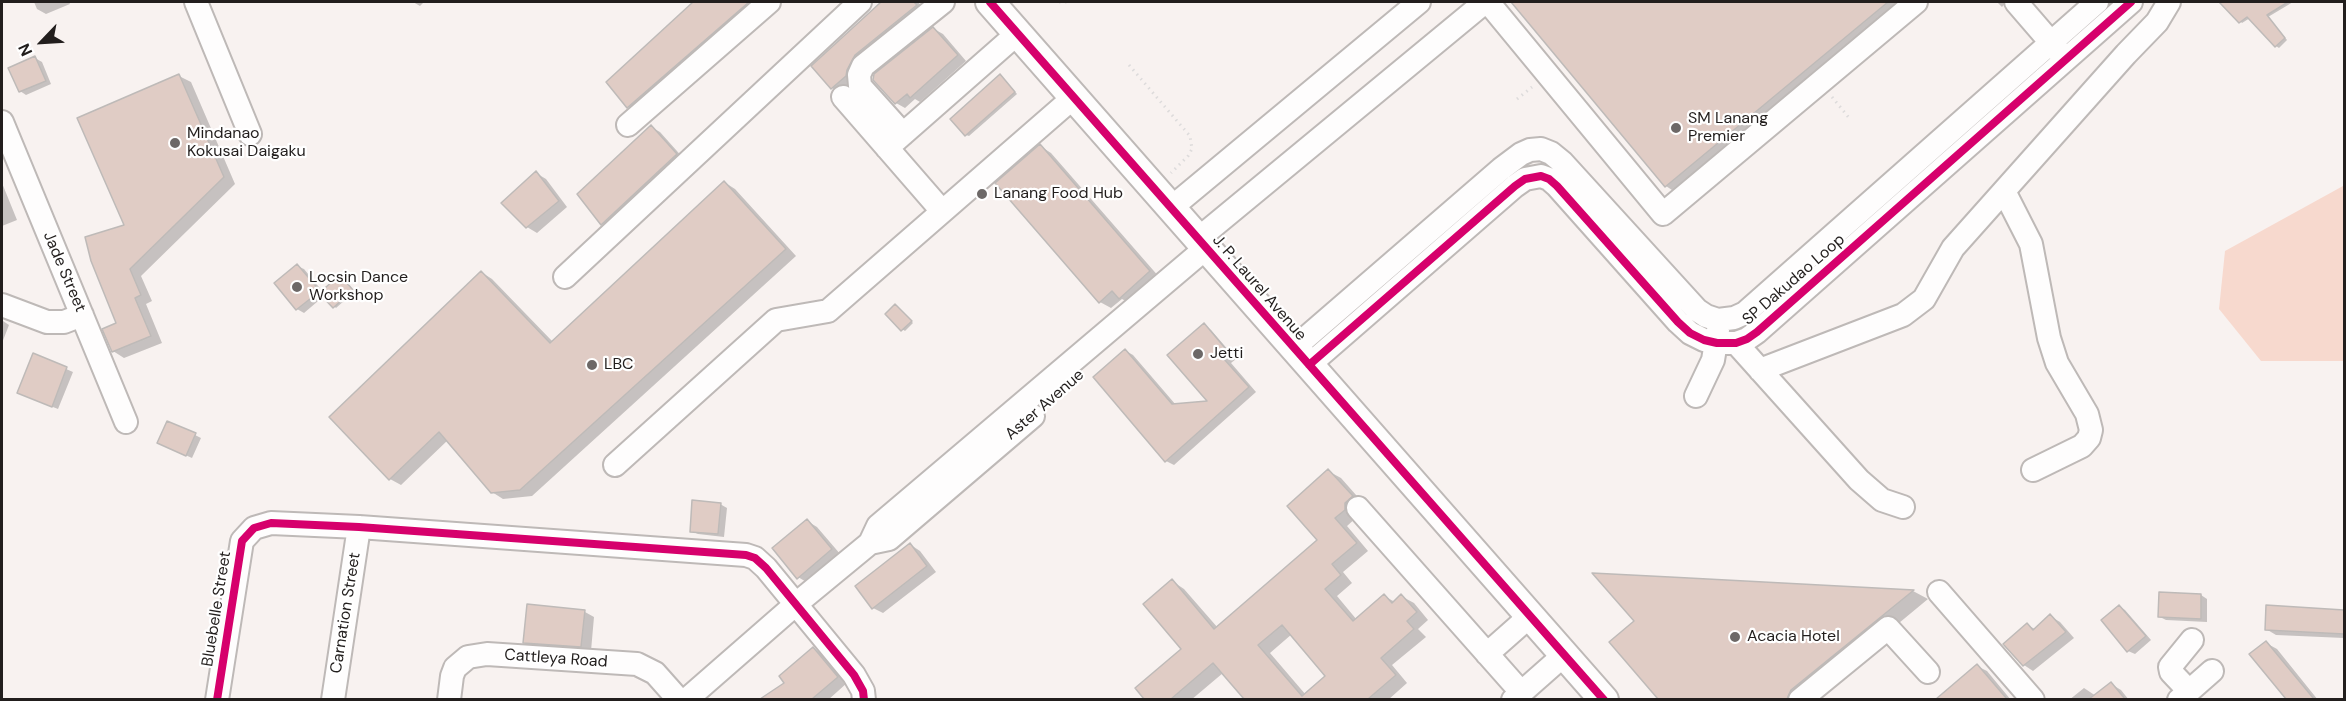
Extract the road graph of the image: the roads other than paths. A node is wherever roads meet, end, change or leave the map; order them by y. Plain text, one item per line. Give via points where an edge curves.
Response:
1 (196, 2) edge
2 (769, 2) edge
3 (860, 2) edge
4 (943, 2) edge
5 (990, 2) edge
6 (1419, 2) edge
7 (1487, 2) edge
8 (1916, 2) edge
9 (2016, 2) edge
10 (2097, 2) edge
11 (2131, 2) edge
12 (2169, 2) edge
13 (1018, 33) junction
14 (2051, 42) junction
15 (2066, 59) junction
16 (843, 97) dead end
17 (1074, 97) junction
18 (2, 122) edge
19 (628, 125) dead end
20 (250, 135) dead end
21 (895, 141) junction
22 (2004, 191) junction
23 (1171, 208) junction
24 (942, 211) junction
25 (1846, 223) junction
26 (1420, 238) junction
27 (1861, 240) junction
28 (1207, 249) junction
29 (1435, 256) junction
30 (565, 277) dead end
31 (2, 305) edge
32 (82, 315) junction
33 (1718, 320) junction
34 (1726, 343) junction
35 (1301, 356) junction
36 (1760, 370) junction
37 (1696, 396) dead end
38 (126, 422) dead end
39 (615, 465) dead end
40 (2033, 470) dead end
41 (1903, 507) dead end
42 (1358, 508) dead end
43 (359, 527) junction
44 (1939, 592) dead end
45 (796, 604) junction
46 (1530, 616) junction
47 (2192, 640) dead end
48 (1488, 654) junction
49 (1564, 654) junction
50 (2212, 670) dead end
51 (1928, 672) dead end
52 (2184, 695) edge
53 (1517, 696) edge
54 (217, 699) edge
55 (333, 699) edge
56 (449, 699) edge
57 (679, 699) edge
58 (686, 699) edge
59 (864, 699) edge
60 (1604, 699) edge
61 (1800, 699) edge
62 (2033, 699) edge

1 - 20 street
2 - 19 street
3 - 30 street
4 - 21 street via 863,66 859,75 860,86
5 - 13 main road, J. P. Laurel Avenue
6 - 23 street
7 - 8 street via 1664,214
7 - 28 street, Aster Avenue
9 - 14 street
10 - 14 street, SP Dakudao Loop
11 - 15 street, SP Dakudao Loop
12 - 22 street via 2157,22
13 - 17 main road, J. P. Laurel Avenue
13 - 21 street
14 - 15 street
14 - 25 street, SP Dakudao Loop
15 - 27 street, SP Dakudao Loop
16 - 21 street
17 - 23 main road, J. P. Laurel Avenue
17 - 24 street
18 - 32 street, Jade Street
21 - 24 street
22 - 36 street via 1953,248 1924,299 1903,315
22 - 40 street via 2031,244 2057,363 2087,414 2091,430 2082,446
23 - 28 main road, J. P. Laurel Avenue
24 - 39 street via 828,311 776,320
25 - 27 street
25 - 33 street, SP Dakudao Loop via 1745,313
26 - 29 street
26 - 33 street, SP Dakudao Loop via 1521,154 1541,149 1562,162 1697,310
26 - 35 street, SP Dakudao Loop
27 - 34 street, SP Dakudao Loop via 1757,332
28 - 35 main road, J. P. Laurel Avenue
28 - 45 street, Aster Avenue via 909,512 878,526 870,543
29 - 34 street via 1515,186 1541,176 1557,186 1678,322 1704,340
29 - 35 street
31 - 32 street via 47,322 64,322
32 - 38 street, Jade Street
33 - 34 street
34 - 36 street
34 - 37 street
35 - 46 main road, J. P. Laurel Avenue
36 - 41 street via 1859,480 1882,500
42 - 48 street
43 - 45 street via 746,555 766,568
43 - 54 street, Bluebelle Street via 271,523 247,533 238,555
43 - 55 street, Carnation Street
44 - 62 street
45 - 58 street, Aster Avenue
45 - 59 street via 860,683
46 - 48 street
46 - 49 main road, J. P. Laurel Avenue
47 - 52 street via 2170,667
48 - 53 street
49 - 53 street
49 - 60 main road, J. P. Laurel Avenue
50 - 52 street
51 - 61 street via 1888,628
56 - 57 street, Cattleya Road via 455,668 468,657 487,654 637,664 655,673

